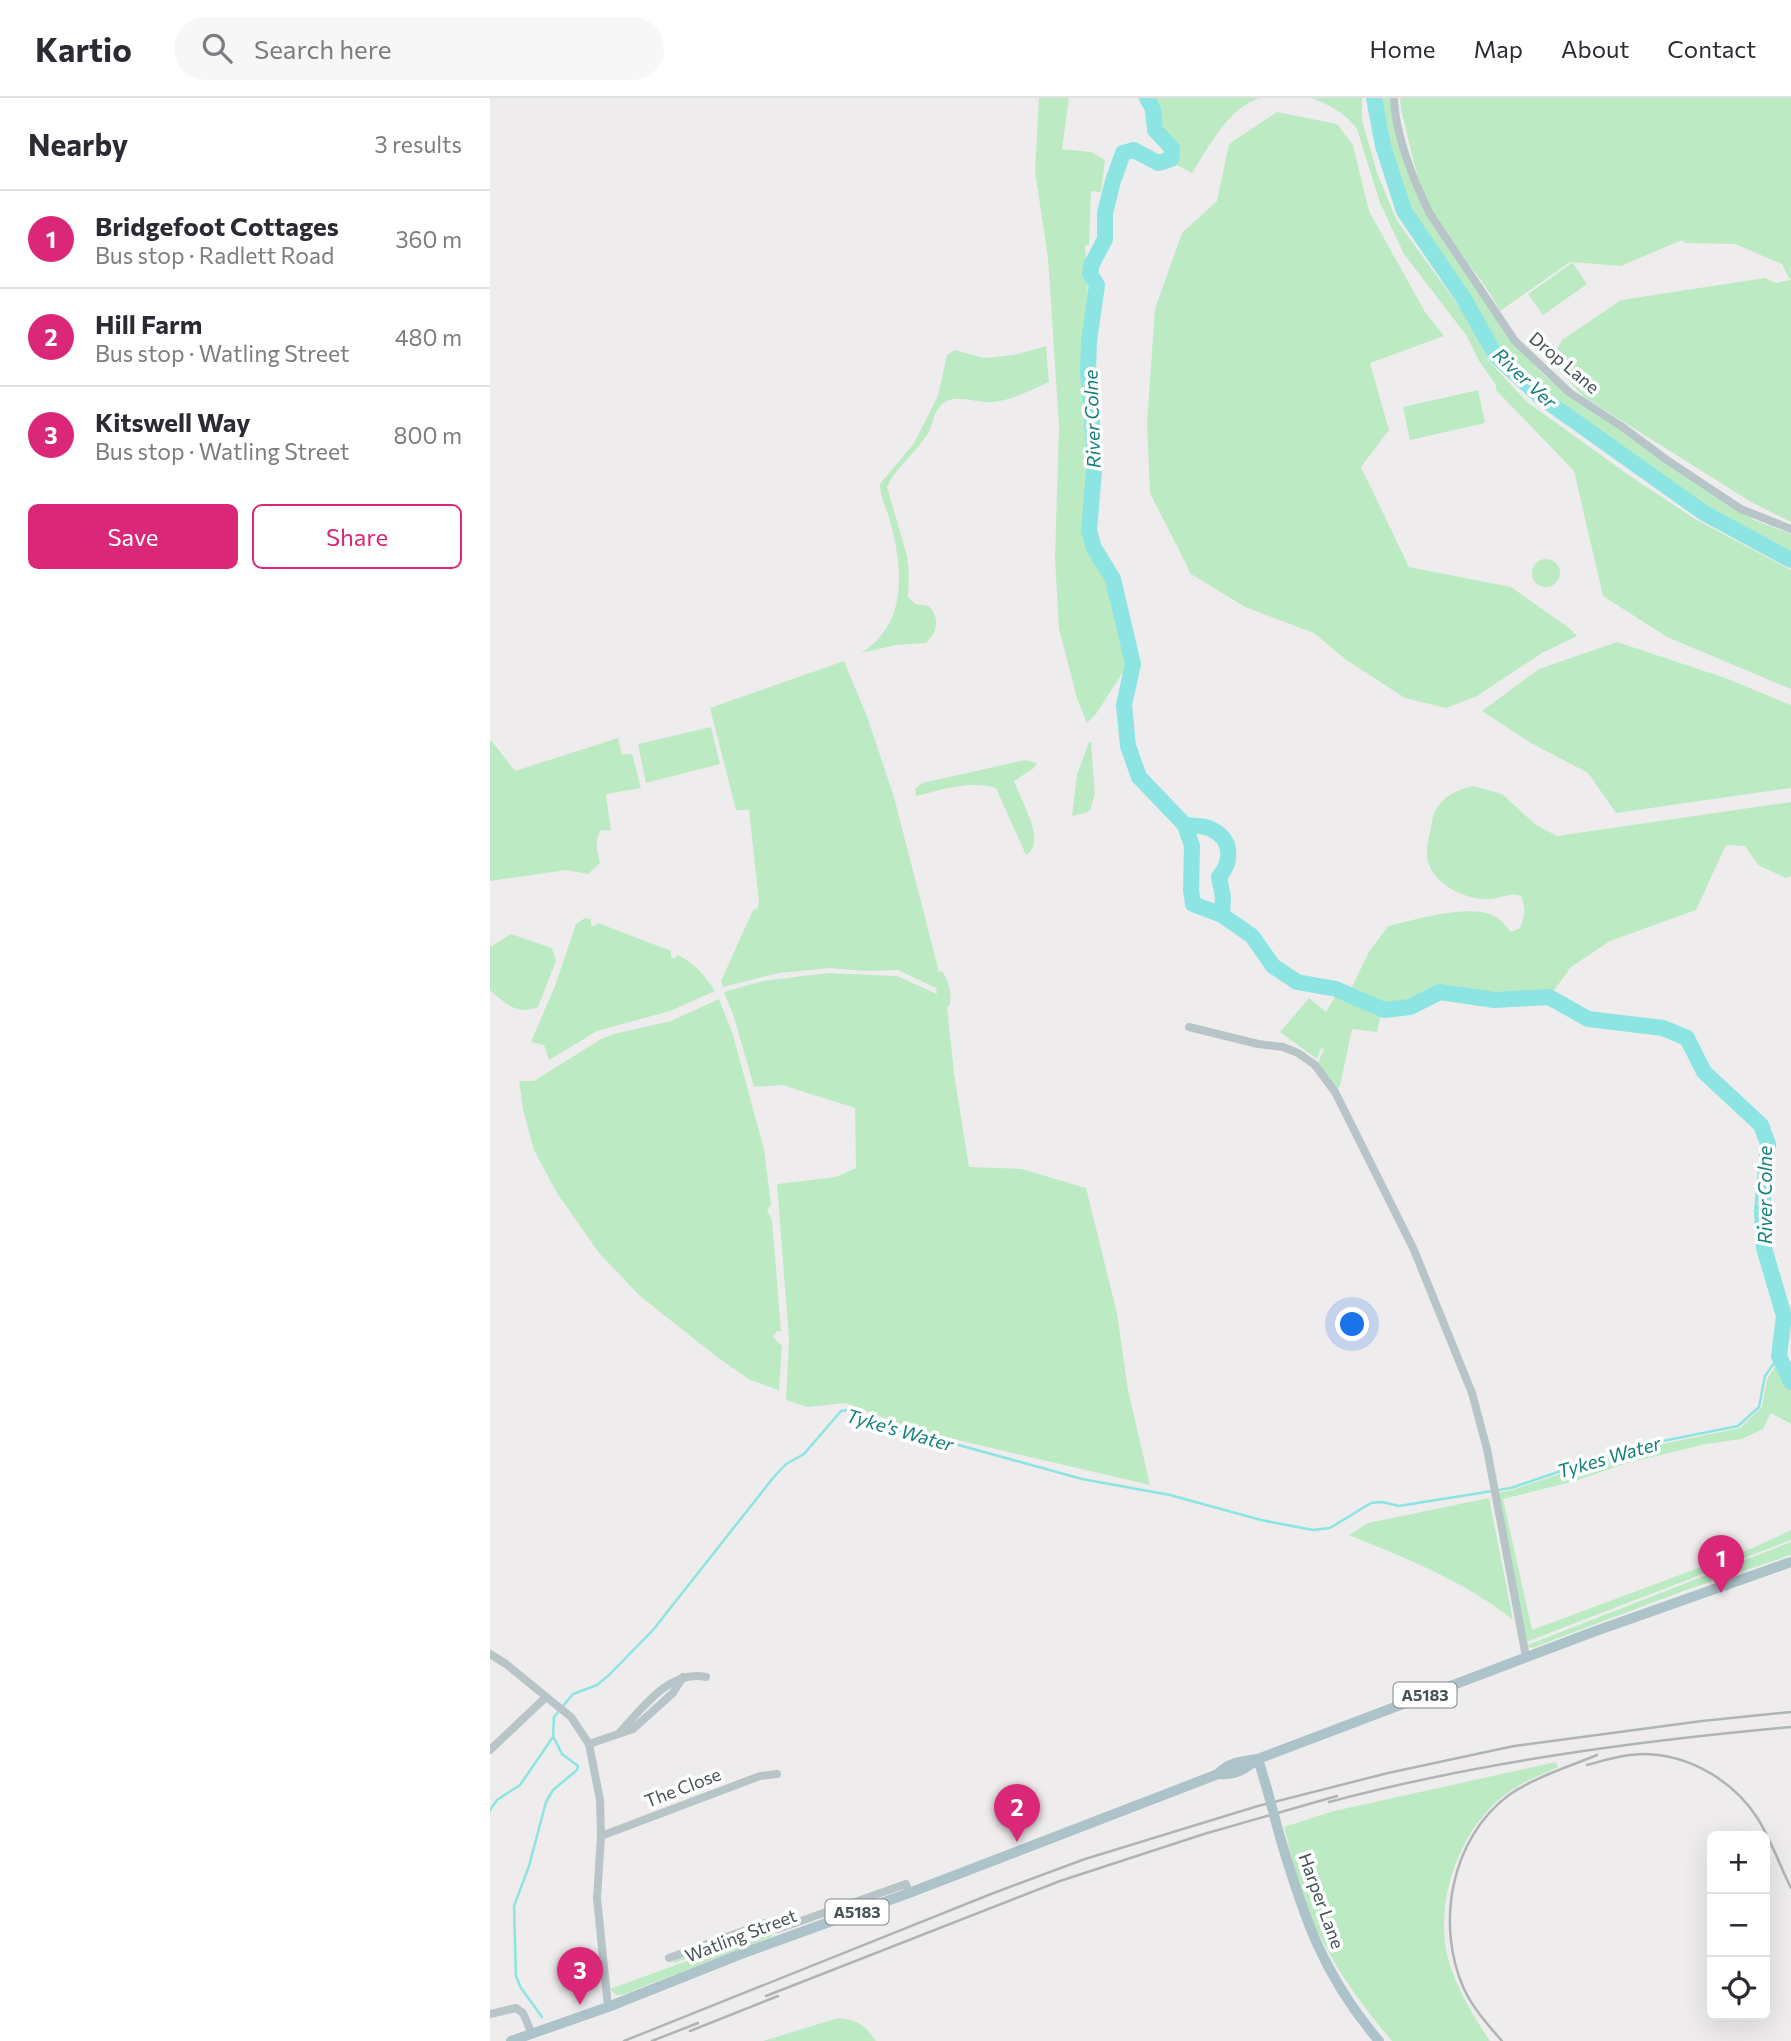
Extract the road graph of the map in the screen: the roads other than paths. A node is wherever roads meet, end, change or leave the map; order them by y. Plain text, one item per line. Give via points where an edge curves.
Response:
1 (1394, 98) edge
2 (1791, 529) edge
3 (1189, 1027) dead end
4 (1791, 1562) edge
5 (490, 1654) edge
6 (1526, 1657) junction
7 (706, 1677) dead end
8 (546, 1697) junction
9 (589, 1744) junction
10 (490, 1750) edge
11 (1258, 1759) junction
12 (777, 1774) dead end
13 (601, 1836) junction
14 (779, 1934) junction
15 (669, 1958) dead end
16 (608, 2007) junction
17 (490, 2014) edge
18 (532, 2034) junction
19 (511, 2041) edge
20 (1379, 2041) edge

1 - 2 street, Drop Lane via 1396,122 1430,214 1515,341 1570,393 1667,460 1741,509
3 - 6 street via 1283,1047 1315,1065 1335,1092 1414,1250 1472,1393
4 - 6 main road, A5183
5 - 8 street
6 - 11 main road, A5183
7 - 9 street via 683,1677 670,1683 620,1732
8 - 9 street via 576,1724
8 - 10 street
9 - 13 street via 600,1800
11 - 14 main road, Watling Street / A5183 via 1224,1767 1218,1774 909,1893
11 - 20 main road, Harper Lane, bridge via 1300,1905 1320,1954 1347,2002
12 - 13 street, The Close via 760,1776
13 - 16 street via 597,1898
14 - 15 street via 773,1924 765,1923
14 - 16 main road, Watling Street / A5183
16 - 18 main road, Watling Street / A5183
17 - 18 street via 516,2008
18 - 19 main road, Watling Street / A5183

